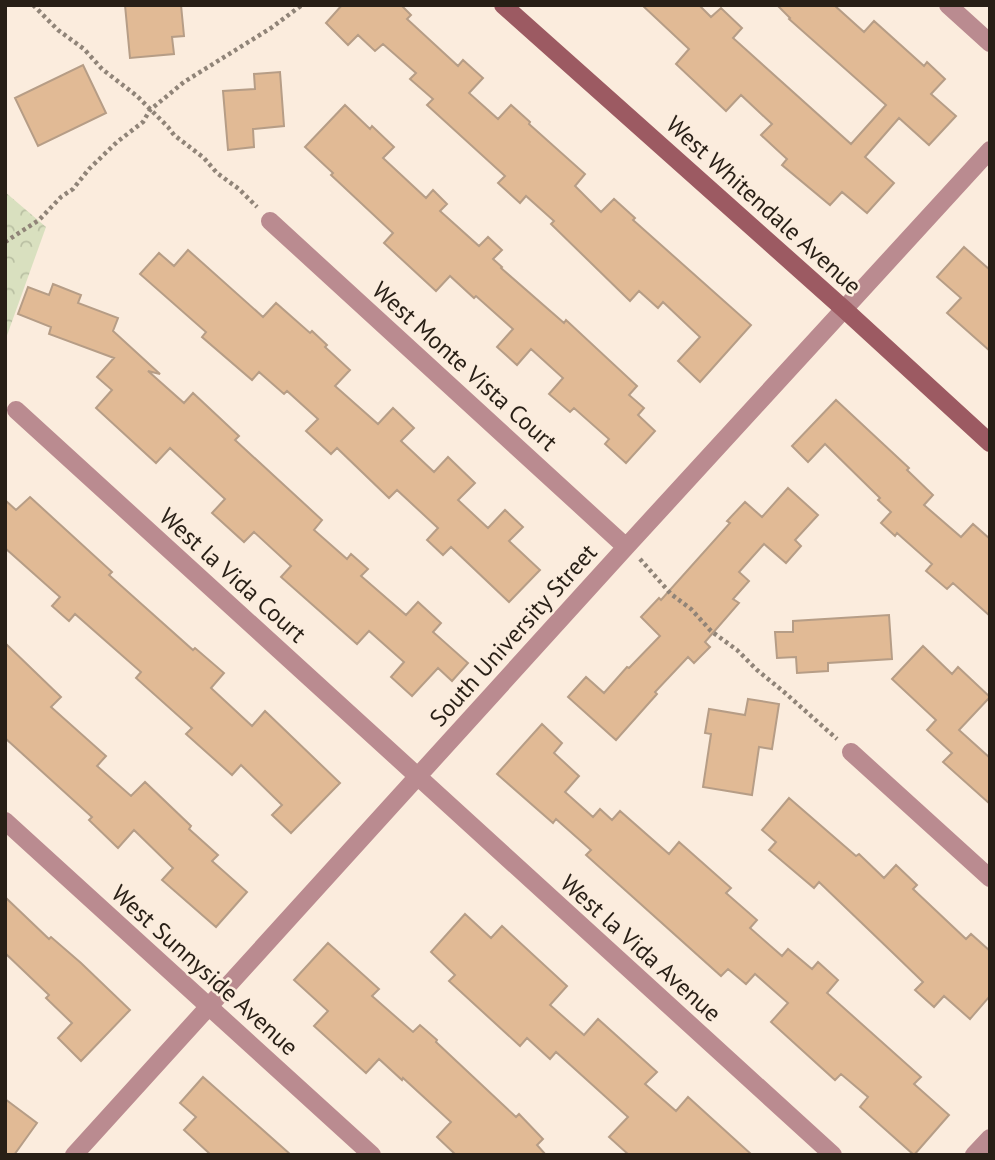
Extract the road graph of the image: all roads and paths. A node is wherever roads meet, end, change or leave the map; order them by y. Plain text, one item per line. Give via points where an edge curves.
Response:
1 (33, 5) edge
2 (302, 5) edge
3 (503, 5) edge
4 (948, 5) edge
5 (990, 43) edge
6 (150, 110) junction
7 (990, 150) edge
8 (270, 221) joint
9 (5, 242) edge
10 (845, 310) junction
11 (16, 410) dead end
12 (990, 443) edge
13 (626, 547) junction
14 (851, 752) joint
15 (417, 776) junction
16 (5, 821) edge
17 (990, 878) edge
18 (209, 1006) junction
19 (990, 1139) edge
20 (74, 1155) edge
21 (372, 1155) edge
22 (833, 1155) edge
23 (974, 1155) edge

1 - 6 path
2 - 6 path via 184,82
3 - 10 street, West Whitendale Avenue
4 - 5 street
6 - 8 path
6 - 9 path via 143,122 39,220
7 - 10 street, South University Street
8 - 13 street, West Monte Vista Court
10 - 12 street, West Whitendale Avenue
10 - 13 street, South University Street
11 - 15 street, West la Vida Court
13 - 14 path via 711,631
13 - 15 street, South University Street
14 - 17 street
15 - 18 street, South University Street
15 - 22 street, West la Vida Avenue
16 - 18 street, West Sunnyside Avenue
18 - 20 street, South University Street
18 - 21 street, West Sunnyside Avenue
19 - 23 street

